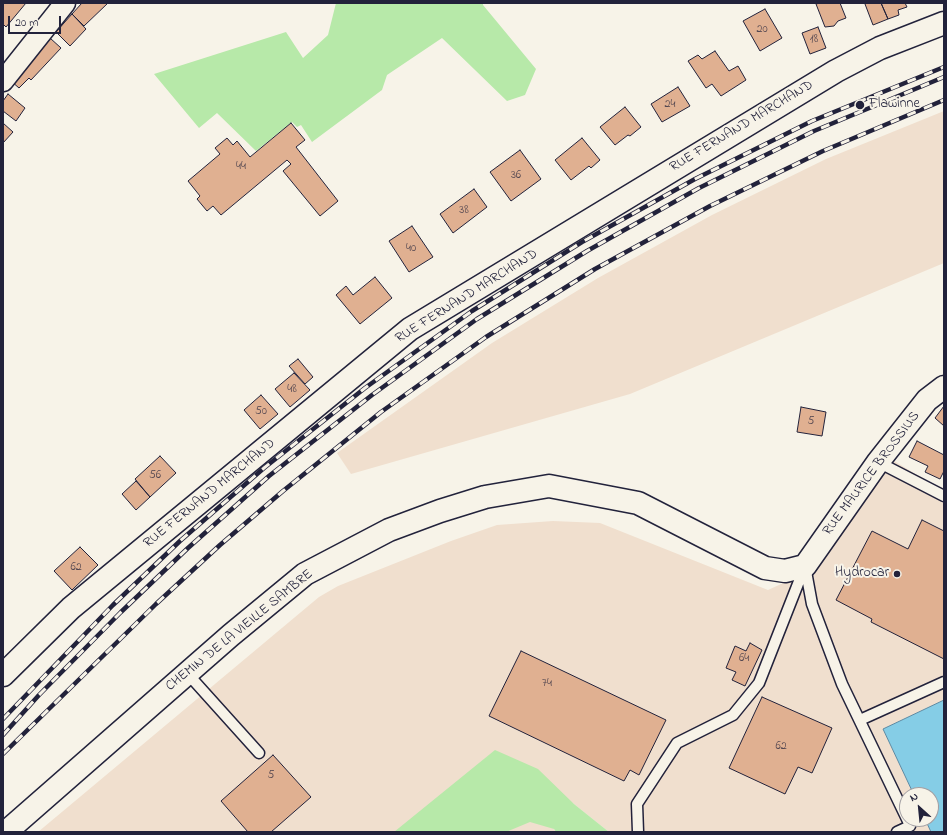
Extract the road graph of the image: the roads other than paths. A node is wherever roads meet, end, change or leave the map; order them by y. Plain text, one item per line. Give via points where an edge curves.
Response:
1 (65, 3) edge
2 (944, 24) edge
3 (3, 80) edge
4 (944, 387) edge
5 (878, 462) junction
6 (944, 496) edge
7 (805, 566) junction
8 (187, 673) junction
9 (3, 675) edge
10 (944, 682) edge
11 (860, 720) junction
12 (259, 753) dead end
13 (899, 802) edge
14 (908, 827) edge
15 (6, 832) edge
16 (638, 832) edge
17 (897, 832) edge

1 - 3 street
2 - 9 street, RUE FERNAND MARCHAND via 880,48 836,70 410,329 70,608
4 - 5 street, RUE MAURICE BROSSIUS via 927,400
5 - 6 lane
5 - 7 street, RUE MAURICE BROSSIUS
7 - 8 street, CHEMIN DE LA VIEILLE SAMBRE via 785,571 765,568 638,503 549,486 485,497 440,510 382,534 305,574
7 - 11 lane via 812,604 842,684
7 - 16 lane, RUE MAURICE BROSSIUS via 759,683 733,715 677,742 637,804
8 - 12 lane
8 - 15 street, CHEMIN DE LA VIEILLE SAMBRE
10 - 11 lane
11 - 13 lane
14 - 17 lane

